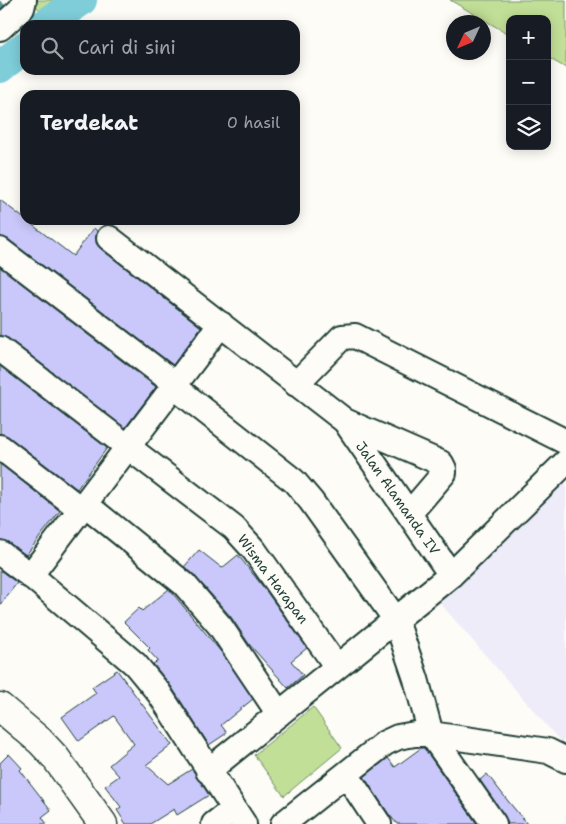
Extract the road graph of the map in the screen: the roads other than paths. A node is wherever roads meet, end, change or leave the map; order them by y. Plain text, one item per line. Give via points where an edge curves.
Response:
1 (109, 238) dead end
2 (0, 250) edge
3 (225, 328) junction
4 (0, 349) edge
5 (296, 384) junction
6 (178, 387) junction
7 (345, 422) junction
8 (566, 442) edge
9 (0, 448) edge
10 (130, 448) junction
11 (566, 462) edge
12 (85, 508) junction
13 (409, 514) junction
14 (0, 553) edge
15 (451, 575) junction
16 (32, 577) junction
17 (397, 625) junction
18 (337, 666) junction
19 (0, 707) edge
20 (279, 714) junction
21 (0, 725) edge
22 (431, 734) junction
23 (566, 760) edge
24 (208, 771) junction
25 (346, 774) junction
26 (239, 817) edge
27 (85, 824) edge
28 (102, 824) edge
29 (214, 824) edge
30 (282, 824) edge
31 (379, 824) edge
32 (494, 824) edge

1 - 3 street
2 - 6 street
3 - 5 street
3 - 6 street
4 - 10 street, Wisma Harapan
5 - 7 street
5 - 8 street via 342,337 355,336
6 - 10 street
6 - 17 street via 294,481
7 - 13 street, Jalan Alamanda IV
7 - 13 street via 444,466 444,473
9 - 12 street
10 - 12 street
10 - 18 street, Wisma Harapan via 234,528 254,550
11 - 15 street
12 - 16 street
12 - 20 street via 184,584 220,626
13 - 15 street, Jalan Alamanda IV
14 - 16 street
15 - 17 street
16 - 24 street via 135,664 159,693
17 - 18 street
17 - 22 street
18 - 20 street
19 - 28 main road via 55,757
20 - 24 street
21 - 27 main road via 33,753
22 - 23 street via 548,751
22 - 25 street via 398,737 385,743
22 - 32 street
24 - 26 street
25 - 30 street
25 - 31 street
26 - 29 street

